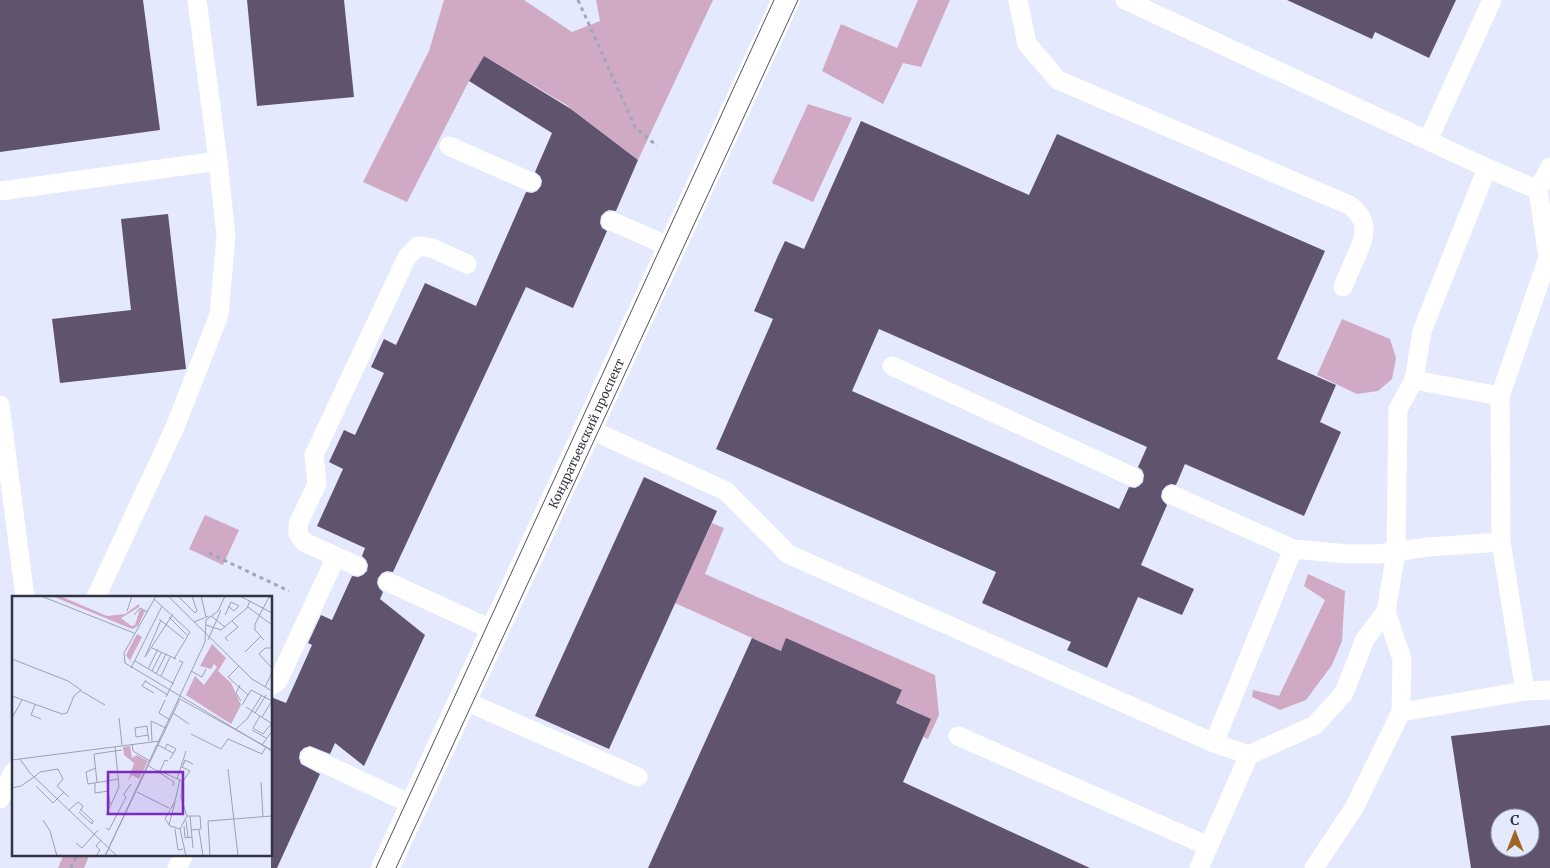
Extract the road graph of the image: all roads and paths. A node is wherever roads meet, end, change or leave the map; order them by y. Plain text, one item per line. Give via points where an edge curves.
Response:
1 (197, 0) edge
2 (578, 0) edge
3 (786, 0) edge
4 (1018, 0) edge
5 (1124, 0) edge
6 (1492, 0) edge
7 (1428, 140) junction
8 (449, 146) dead end
9 (657, 146) dead end
10 (218, 161) junction
11 (1486, 168) junction
12 (1550, 168) edge
13 (531, 182) dead end
14 (1538, 190) junction
15 (0, 191) edge
16 (611, 221) dead end
17 (673, 248) junction
18 (468, 264) dead end
19 (1343, 287) dead end
20 (892, 366) dead end
21 (1414, 380) junction
22 (1500, 396) junction
23 (0, 405) edge
24 (589, 429) junction
25 (1133, 477) dead end
26 (1172, 495) dead end
27 (1501, 542) junction
28 (1293, 549) junction
29 (1396, 552) junction
30 (209, 553) dead end
31 (336, 557) junction
32 (357, 566) dead end
33 (388, 582) dead end
34 (25, 596) edge
35 (96, 596) edge
36 (315, 602) junction
37 (1386, 612) junction
38 (495, 632) junction
39 (272, 685) edge
40 (1550, 690) edge
41 (1525, 691) junction
42 (463, 700) junction
43 (1400, 712) junction
44 (958, 736) dead end
45 (1214, 743) junction
46 (1248, 755) junction
47 (310, 757) dead end
48 (12, 775) edge
49 (638, 777) dead end
50 (0, 799) edge
51 (414, 805) junction
52 (1208, 846) junction
53 (76, 856) edge
54 (183, 856) edge
55 (71, 868) edge
56 (177, 868) edge
57 (386, 868) edge
58 (1199, 868) edge
59 (1314, 868) edge

1 - 10 lane
2 - 9 path via 635,127
3 - 17 main road, Кондратьевский проспект
4 - 19 lane via 1027,44 1058,80 1357,212 1365,231
5 - 7 lane
6 - 7 lane
7 - 11 lane
8 - 13 lane
10 - 15 lane
10 - 35 lane via 226,236 219,315 175,427
11 - 14 lane
11 - 21 lane via 1422,331
12 - 14 lane
14 - 22 lane via 1548,258
16 - 17 lane
17 - 24 main road, Кондратьевский проспект
18 - 31 lane via 432,248 418,246 407,257 314,454 317,484 298,524 298,534 304,542
20 - 25 lane
21 - 22 lane
21 - 29 lane via 1398,409
22 - 27 lane
23 - 34 lane
24 - 38 main road, Кондратьевский проспект
24 - 45 lane via 726,491 788,554
26 - 28 lane
27 - 29 lane
27 - 41 lane
28 - 29 lane via 1348,554
28 - 45 lane
29 - 37 lane
30 - 36 path
31 - 32 lane
31 - 36 lane
33 - 38 lane
36 - 39 lane via 278,681
37 - 43 lane via 1402,658
37 - 46 lane via 1365,639 1344,693 1316,725
38 - 42 main road, Кондратьевский проспект
40 - 41 lane
41 - 43 lane
42 - 49 lane
42 - 51 main road, Кондратьевский проспект
43 - 59 lane via 1354,808
44 - 52 lane
45 - 46 lane
46 - 52 lane
47 - 51 lane
48 - 50 lane
51 - 57 main road, Кондратьевский проспект
52 - 58 lane
53 - 55 path
54 - 56 lane

